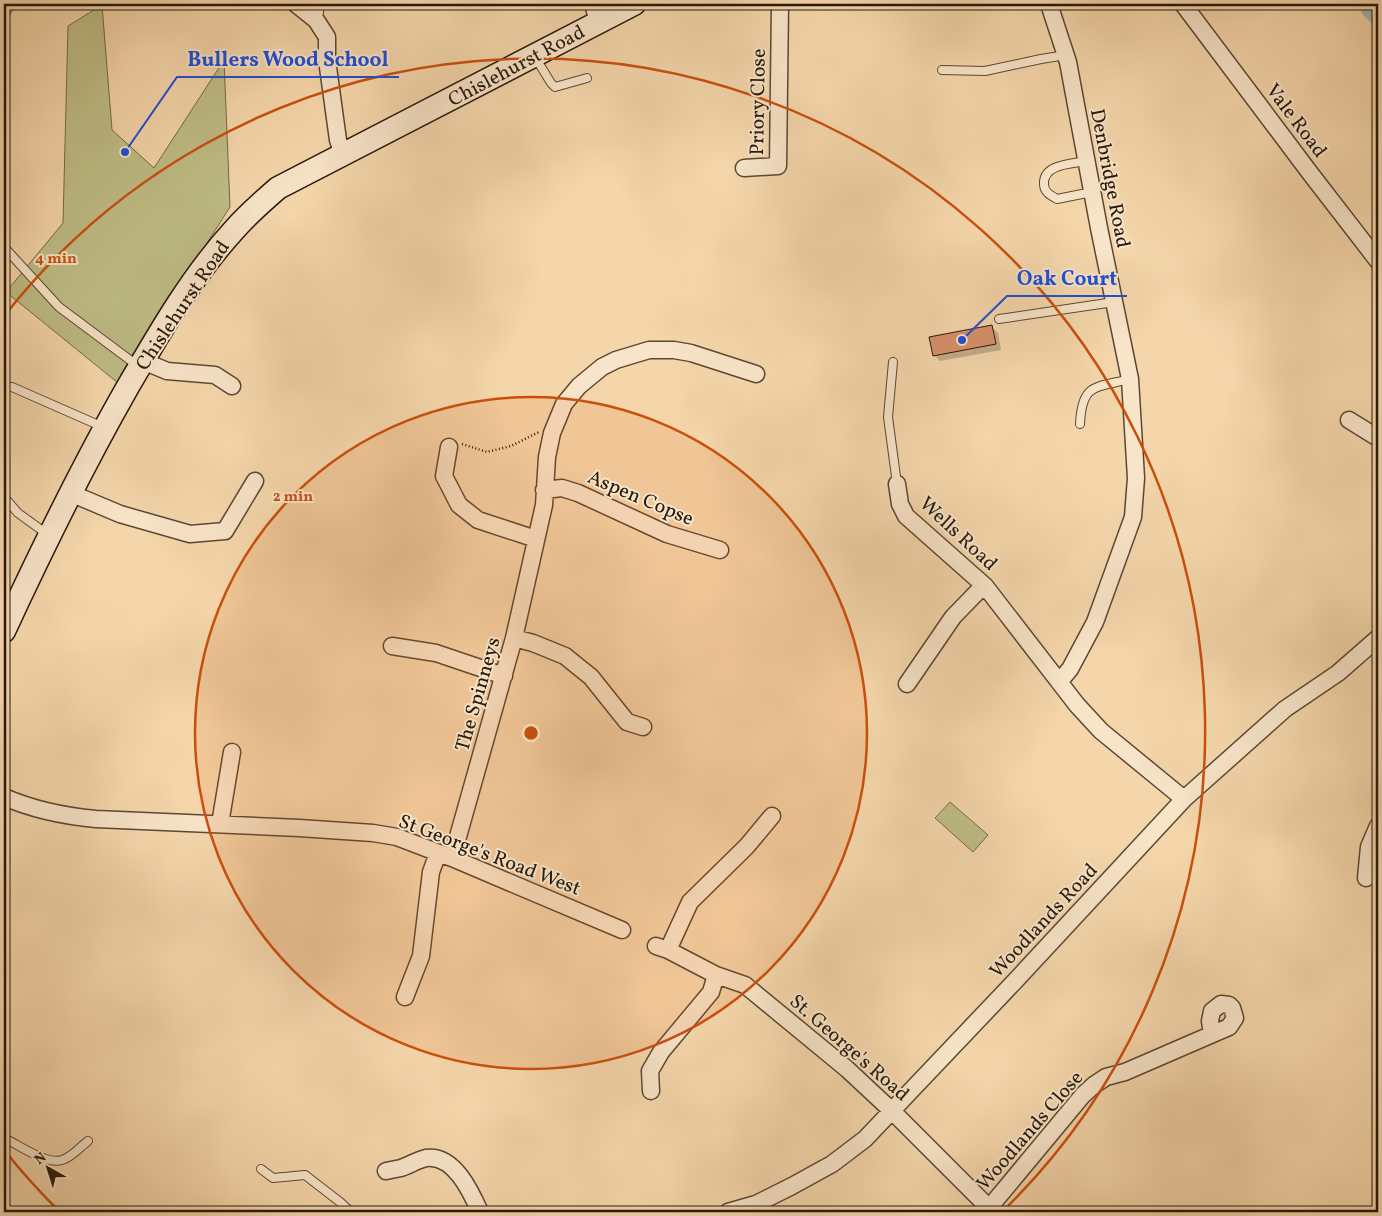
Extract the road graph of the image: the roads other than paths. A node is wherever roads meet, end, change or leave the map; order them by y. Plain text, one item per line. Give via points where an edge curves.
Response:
1 (296, 4) edge
2 (634, 4) edge
3 (780, 4) edge
4 (1049, 4) edge
5 (1183, 4) edge
6 (316, 11) edge
7 (595, 13) edge
8 (534, 55) junction
9 (1066, 55) junction
10 (942, 70) dead end
11 (587, 78) dead end
12 (343, 155) junction
13 (1086, 161) junction
14 (744, 168) dead end
15 (1092, 192) junction
16 (4, 247) edge
17 (1378, 261) edge
18 (1114, 302) junction
19 (999, 320) dead end
20 (893, 362) dead end
21 (141, 364) junction
22 (756, 374) dead end
23 (1130, 379) junction
24 (232, 386) dead end
25 (4, 388) edge
26 (1349, 420) dead end
27 (1080, 424) dead end
28 (104, 428) junction
29 (1378, 438) edge
30 (449, 447) road end
31 (255, 481) dead end
32 (897, 484) joint
33 (544, 490) junction
34 (70, 493) junction
35 (4, 497) edge
36 (48, 535) junction
37 (536, 539) junction
38 (720, 550) dead end
39 (984, 585) junction
40 (4, 631) edge
41 (514, 638) junction
42 (1378, 638) edge
43 (392, 646) dead end
44 (504, 676) junction
45 (1059, 682) junction
46 (907, 684) dead end
47 (643, 727) dead end
48 (232, 752) dead end
49 (4, 797) edge
50 (1184, 799) junction
51 (772, 816) dead end
52 (220, 824) junction
53 (1378, 826) edge
54 (445, 856) junction
55 (1366, 878) dead end
56 (622, 930) dead end
57 (716, 975) junction
58 (405, 997) dead end
59 (1212, 1034) dead end
60 (651, 1091) dead end
61 (892, 1111) junction
62 (4, 1138) edge
63 (88, 1141) dead end
64 (261, 1169) dead end
65 (386, 1171) dead end
66 (991, 1210) edge
67 (351, 1212) edge
68 (480, 1212) edge
69 (728, 1212) edge

1 - 6 street
2 - 7 main road, Chislehurst Road
3 - 14 street, Priory Close via 778,166
4 - 9 street, Denbridge Road
5 - 17 street, Vale Road
6 - 12 street via 327,37 336,122
7 - 8 main road, Chislehurst Road
8 - 11 lane via 555,87
8 - 12 main road, Chislehurst Road
9 - 10 lane via 985,71
9 - 13 street, Denbridge Road
12 - 21 main road, Chislehurst Road via 278,188 234,230 180,300
13 - 15 street, Denbridge Road
13 - 15 lane via 1050,170 1044,177 1044,187 1056,199
15 - 18 street, Denbridge Road
16 - 21 lane via 59,307
18 - 19 lane
18 - 23 street, Denbridge Road
20 - 32 lane, Wells Road via 888,417
21 - 24 street via 167,371 215,375
21 - 28 main road, Chislehurst Road
22 - 33 street, The Spinneys via 674,350 649,350 602,367 564,404 546,457
23 - 27 lane via 1087,392 1081,406
23 - 45 street, Denbridge Road via 1136,478 1132,517 1095,622 1070,669
25 - 28 lane via 12,387
26 - 29 street
28 - 34 main road, Chislehurst Road
30 - 37 street via 444,476 459,505 478,520
31 - 34 street via 226,531 190,534 120,514
32 - 39 street, Wells Road via 900,504 906,516
33 - 37 street, The Spinneys
33 - 38 street, Aspen Copse via 562,488 578,493 667,534
34 - 36 main road, Chislehurst Road
35 - 36 lane via 18,513
36 - 40 main road, Chislehurst Road
37 - 41 street, The Spinneys
39 - 45 street, Wells Road
39 - 46 street via 953,617
41 - 44 street, The Spinneys
41 - 47 street via 565,656 591,677 627,722
42 - 50 street, Woodlands Road via 1338,673 1286,709
43 - 44 street via 436,653
44 - 54 street, The Spinneys
45 - 50 street via 1101,731
48 - 52 street
49 - 52 street, St George's Road West via 39,811 66,816
50 - 61 street, Woodlands Road
51 - 57 street, St. George's Road via 690,902 662,948
52 - 54 street, St George's Road West via 373,833 397,838
53 - 55 street via 1369,847
54 - 56 street, St George's Road West
54 - 58 street, The Spinneys via 431,872 422,956
57 - 60 street via 710,992 650,1071
57 - 61 street, St. George's Road via 745,985 847,1069
59 - 66 street, Woodlands Close via 1094,1084
61 - 66 street, St. George's Road
61 - 69 street, Woodlands Road via 865,1139 832,1164 756,1204
62 - 63 lane via 56,1161 69,1157
64 - 67 lane via 273,1178 304,1176
65 - 68 street via 428,1158 446,1162 461,1177

